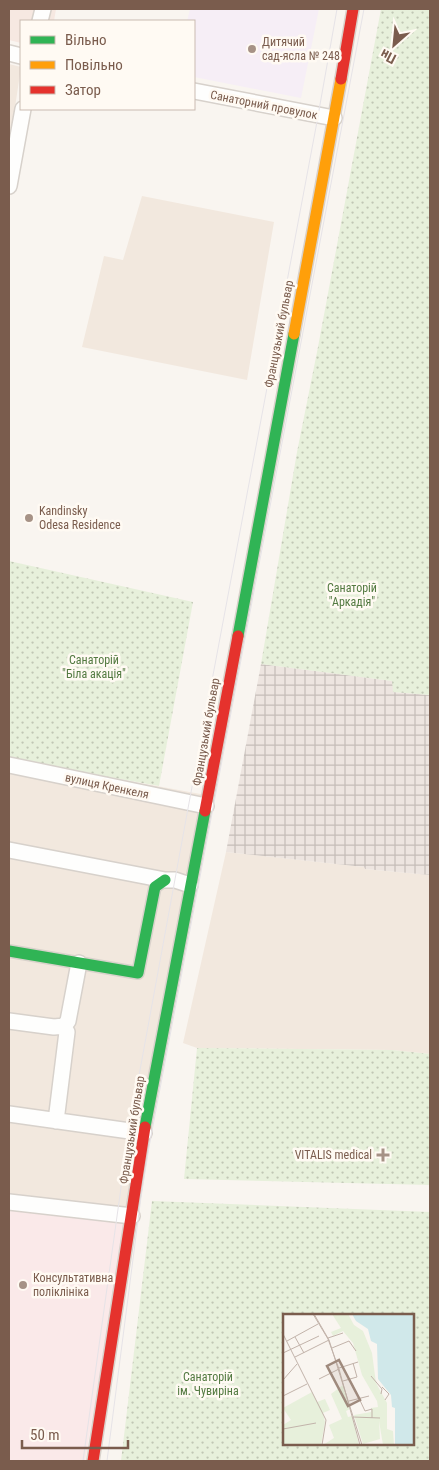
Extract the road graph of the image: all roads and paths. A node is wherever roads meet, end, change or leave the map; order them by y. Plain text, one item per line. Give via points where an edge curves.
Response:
1 (353, 9) edge
2 (195, 91) edge
3 (23, 110) edge
4 (334, 118) junction
5 (9, 186) edge
6 (9, 765) edge
7 (206, 806) junction
8 (9, 850) edge
9 (165, 880) junction
10 (190, 885) junction
11 (9, 951) edge
12 (79, 963) junction
13 (9, 1021) edge
14 (64, 1026) junction
15 (9, 1114) edge
16 (56, 1121) junction
17 (144, 1133) junction
18 (9, 1202) edge
19 (132, 1216) junction
20 (93, 1461) edge

1 - 4 street, Французький бульвар
2 - 4 street, Санаторний провулок
3 - 5 street
4 - 7 street, Французький бульвар
6 - 7 street, вулиця Кренкеля
7 - 10 street, Французький бульвар
8 - 9 street
9 - 10 street
9 - 12 street via 155,887 138,973
10 - 17 street, Французький бульвар
11 - 12 street
12 - 14 street via 68,1020
13 - 14 street
14 - 16 street via 67,1032
15 - 16 street
16 - 17 street
17 - 19 street, Французький бульвар
18 - 19 street
19 - 20 street, Французький бульвар

